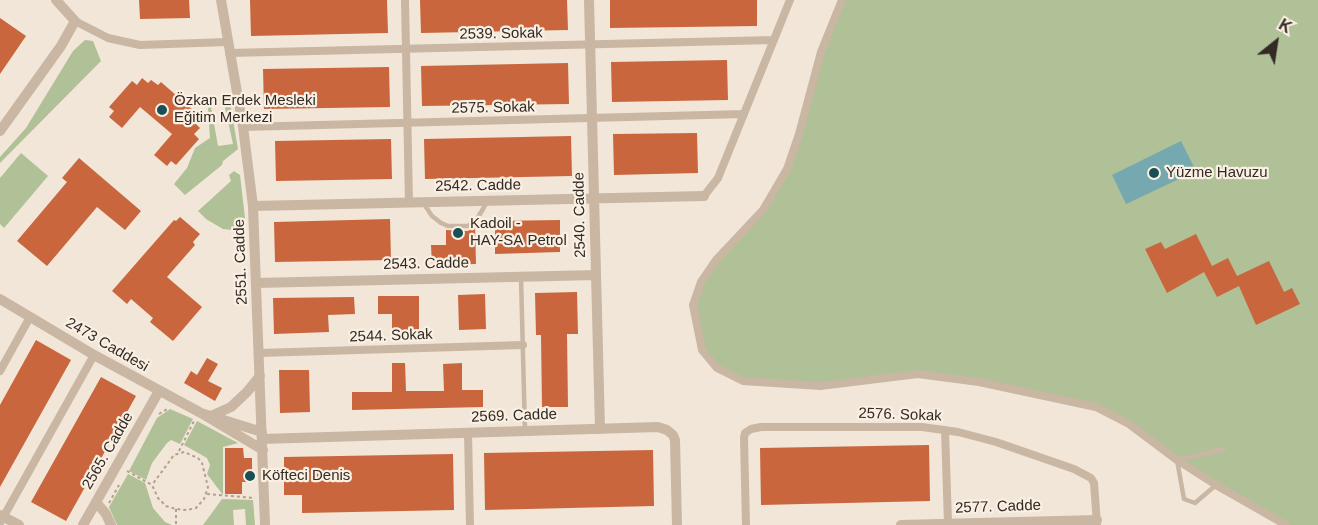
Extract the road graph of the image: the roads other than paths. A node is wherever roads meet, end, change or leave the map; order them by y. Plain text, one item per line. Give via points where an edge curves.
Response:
1 (56, 0) edge
2 (221, 0) edge
3 (405, 0) edge
4 (589, 0) edge
5 (790, 0) edge
6 (842, 0) edge
7 (75, 21) junction
8 (774, 40) junction
9 (227, 42) junction
10 (591, 45) junction
11 (406, 50) junction
12 (229, 54) junction
13 (744, 114) junction
14 (592, 119) junction
15 (407, 123) junction
16 (243, 127) junction
17 (0, 131) edge
18 (704, 196) joint
19 (594, 198) junction
20 (487, 201) junction
21 (409, 202) junction
22 (422, 202) junction
23 (253, 206) junction
24 (596, 275) junction
25 (521, 276) junction
26 (256, 283) junction
27 (0, 299) edge
28 (30, 317) junction
29 (523, 345) junction
30 (259, 353) junction
31 (94, 355) junction
32 (0, 371) edge
33 (260, 375) junction
34 (159, 391) junction
35 (202, 416) junction
36 (600, 429) junction
37 (945, 430) junction
38 (525, 431) junction
39 (468, 433) junction
40 (262, 440) junction
41 (1224, 448) dead end
42 (1177, 460) junction
43 (1216, 485) junction
44 (96, 502) junction
45 (1, 518) edge
46 (1097, 522) edge
47 (948, 524) edge
48 (19, 525) edge
49 (83, 525) edge
50 (111, 525) edge
51 (265, 525) edge
52 (470, 525) edge
53 (677, 525) edge
54 (746, 525) edge
55 (903, 525) edge
56 (1286, 525) edge

1 - 7 street
2 - 9 street, 2551. Cadde
3 - 11 street
4 - 10 street, 2540. Cadde
5 - 8 street
6 - 42 street via 820,52 788,169 763,210 700,282 693,305 702,350 717,368 743,381 820,386 918,374 979,382 1096,407 1129,424
7 - 9 street via 108,38 140,45
7 - 17 street
8 - 10 street, 2539. Sokak
8 - 13 street
9 - 12 street, 2551. Cadde
10 - 11 street, 2539. Sokak
10 - 14 street, 2540. Cadde
11 - 12 street, 2539. Sokak
11 - 15 street
12 - 16 street, 2551. Cadde
13 - 14 street, 2575. Sokak
13 - 18 street via 718,178
14 - 15 street, 2575. Sokak
14 - 19 street, 2540. Cadde
15 - 16 street, 2575. Sokak
15 - 21 street
16 - 23 street, 2551. Cadde
18 - 19 street, 2542. Cadde
19 - 20 street, 2542. Cadde
19 - 24 street, 2540. Cadde
20 - 22 street, 2542. Cadde
20 - 22 lane via 468,226 441,223
21 - 22 street, 2542. Cadde
21 - 23 street, 2542. Cadde
23 - 26 street, 2551. Cadde
24 - 25 street, 2543. Cadde
24 - 36 street, 2540. Cadde
25 - 26 street, 2543. Cadde
25 - 29 lane
26 - 30 street, 2551. Cadde
27 - 28 street, 2473 Caddesi
28 - 31 street, 2473 Caddesi
28 - 32 street
29 - 30 street, 2544. Sokak
29 - 38 lane
30 - 33 street, 2551. Cadde
31 - 34 street, 2473 Caddesi
31 - 45 street
33 - 35 street via 231,407
33 - 40 street, 2551. Cadde
34 - 35 street, 2473 Caddesi
34 - 44 street, 2565. Cadde
35 - 40 street
35 - 40 street
36 - 38 street, 2569. Cadde
36 - 53 street, 2569. Cadde via 658,427 673,435
37 - 46 street, 2576. Sokak via 996,442 1086,475 1094,483
37 - 47 street
37 - 54 street, 2576. Sokak via 751,429 744,438
38 - 39 street, 2569. Cadde
39 - 40 street, 2569. Cadde
39 - 52 street
40 - 51 street, 2551. Cadde
41 - 42 lane
42 - 43 street
42 - 43 lane via 1184,499 1195,503
43 - 56 street
44 - 49 street, 2565. Cadde
44 - 50 street
45 - 48 street
46 - 47 street, 2577. Cadde
47 - 55 street, 2577. Cadde

